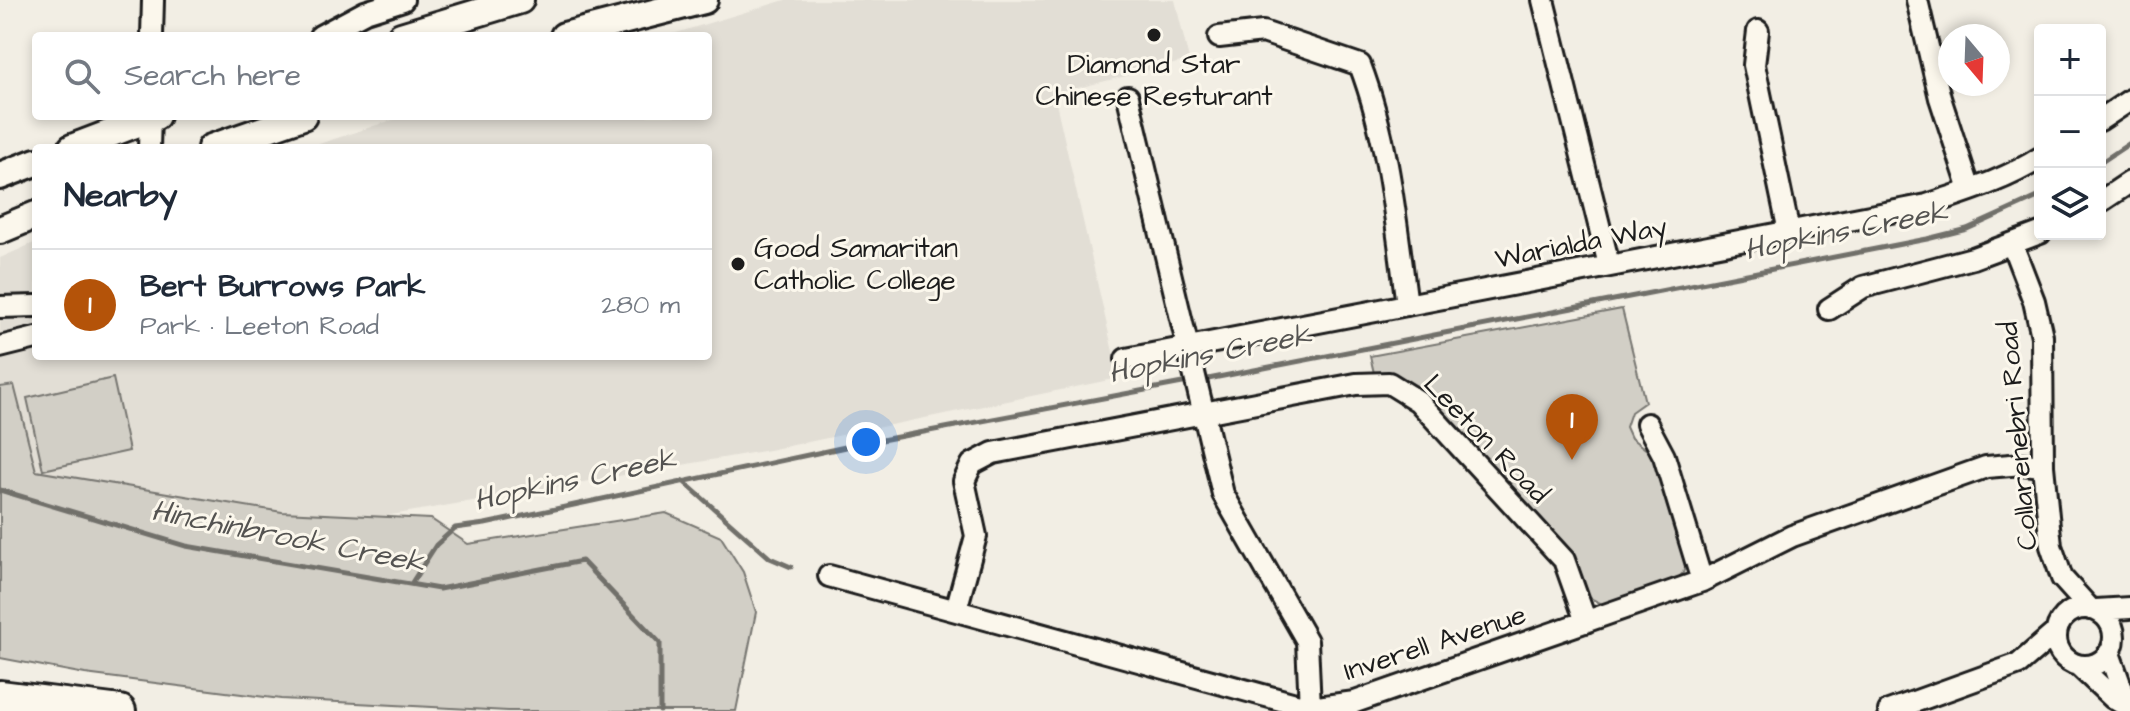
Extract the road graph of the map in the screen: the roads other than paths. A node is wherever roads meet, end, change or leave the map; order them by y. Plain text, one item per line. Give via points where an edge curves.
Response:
1 (153, 0) edge
2 (403, 0) edge
3 (520, 0) edge
4 (655, 0) edge
5 (704, 0) edge
6 (1543, 0) edge
7 (1917, 0) edge
8 (615, 22) junction
9 (1758, 31) dead end
10 (152, 32) edge
11 (328, 32) edge
12 (414, 32) edge
13 (579, 32) edge
14 (1219, 37) dead end
15 (1128, 97) dead end
16 (2130, 100) edge
17 (2106, 116) edge
18 (144, 120) edge
19 (152, 120) edge
20 (292, 120) edge
21 (82, 144) edge
22 (149, 144) edge
23 (222, 144) edge
24 (2034, 161) edge
25 (32, 164) edge
26 (0, 176) edge
27 (2130, 182) edge
28 (1970, 190) junction
29 (2106, 198) edge
30 (32, 217) edge
31 (0, 230) edge
32 (1789, 232) junction
33 (2034, 235) edge
34 (2012, 244) junction
35 (1609, 265) junction
36 (1407, 305) junction
37 (32, 306) edge
38 (0, 307) edge
39 (1829, 309) dead end
40 (32, 339) edge
41 (0, 347) edge
42 (1188, 347) junction
43 (1126, 359) dead end
44 (1204, 415) junction
45 (1647, 424) dead end
46 (2043, 466) junction
47 (829, 576) dead end
48 (2062, 578) junction
49 (1702, 581) junction
50 (2130, 608) edge
51 (956, 610) junction
52 (2093, 610) junction
53 (1586, 622) junction
54 (2130, 627) edge
55 (2057, 628) junction
56 (2111, 648) junction
57 (2019, 664) junction
58 (2075, 664) junction
59 (0, 696) edge
60 (1944, 702) edge
61 (2129, 707) edge
62 (1310, 708) junction
63 (120, 711) edge
64 (1889, 711) edge

1 - 10 street
2 - 11 street
3 - 12 main road
4 - 8 street
5 - 8 main road
6 - 35 street
7 - 28 street via 1940,98
8 - 13 main road
9 - 32 street via 1754,65
14 - 36 street via 1263,32 1360,65 1391,180
15 - 42 street
16 - 17 street
18 - 21 main road
19 - 22 street
20 - 23 main road
24 - 28 street, Warialda Way
25 - 26 main road
27 - 29 street
28 - 32 street, Warialda Way via 1927,205
30 - 31 main road
32 - 35 street, Warialda Way
33 - 34 street
34 - 39 street via 1863,287
34 - 46 street, Collarenebri Road via 2042,336
35 - 36 street, Warialda Way
36 - 42 street, Warialda Way
37 - 38 street
40 - 41 street
42 - 43 street, Warialda Way
42 - 44 street
44 - 51 street, Leeton Road via 993,453 972,464 964,481 976,536
44 - 53 street, Leeton Road via 1356,384 1389,383 1418,401 1564,560
44 - 62 street via 1223,494 1307,641
45 - 49 street via 1664,456
46 - 48 street, Collarenebri Road via 2051,546
46 - 49 street, Inverell Avenue via 1986,467 1792,536
47 - 51 street, Inverell Avenue
48 - 52 street, Collarenebri Road
48 - 55 street, Collarenebri Road
49 - 53 street, Inverell Avenue
50 - 52 street
51 - 62 street, Inverell Avenue
52 - 55 street via 2071,612
52 - 56 street via 2110,623
53 - 62 street, Inverell Avenue via 1355,702
54 - 56 street
55 - 57 street
55 - 58 street via 2059,651
56 - 58 street via 2096,664
56 - 61 street
57 - 58 street
57 - 60 street
58 - 61 street
59 - 63 highway
60 - 64 street

